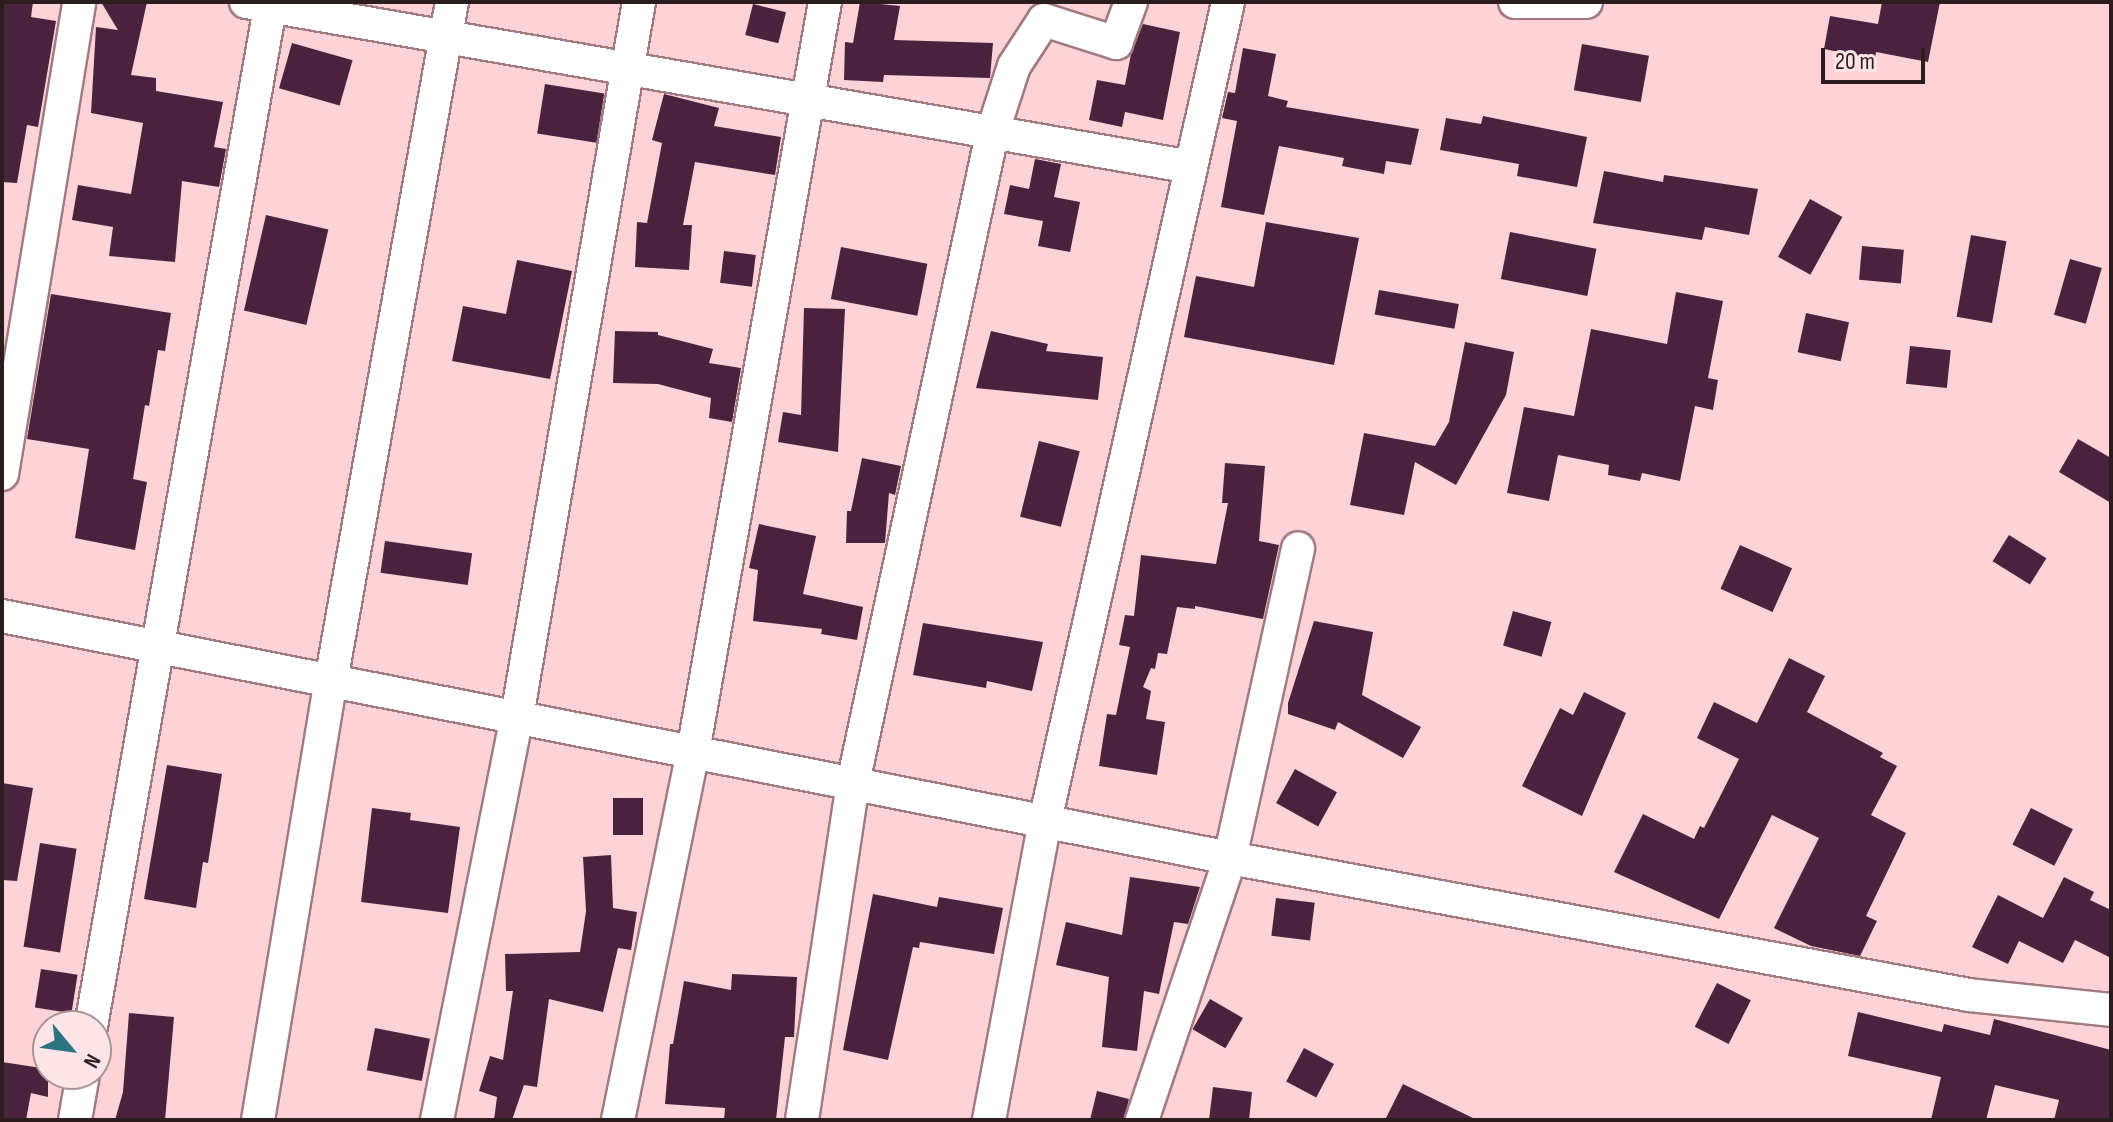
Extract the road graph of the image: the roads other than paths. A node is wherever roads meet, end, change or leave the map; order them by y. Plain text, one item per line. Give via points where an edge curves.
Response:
1 (79, 2) edge
2 (452, 2) edge
3 (639, 2) edge
4 (825, 2) edge
5 (1131, 2) edge
6 (1228, 2) edge
7 (1515, 2) edge
8 (1586, 2) edge
9 (263, 3) edge
10 (446, 39) junction
11 (627, 71) junction
12 (808, 103) junction
13 (992, 134) junction
14 (1191, 167) junction
15 (2, 474) edge
16 (1298, 548) dead end
17 (2, 616) edge
18 (156, 647) junction
19 (331, 681) junction
20 (517, 717) junction
21 (693, 752) junction
22 (853, 783) junction
23 (1045, 821) junction
24 (1230, 858) junction
25 (94, 1010) edge
26 (2111, 1010) edge
27 (80, 1090) edge
28 (75, 1120) edge
29 (258, 1120) edge
30 (437, 1120) edge
31 (618, 1120) edge
32 (802, 1120) edge
33 (989, 1120) edge
34 (1142, 1120) edge

1 - 15 street
2 - 10 street
3 - 11 street
4 - 12 street
5 - 13 street via 1116,43 1044,20 1014,66
6 - 14 street
7 - 8 street
9 - 10 street
9 - 18 street
10 - 11 street
10 - 19 street
11 - 12 street
11 - 20 street
12 - 13 street
12 - 21 street
13 - 14 street
13 - 22 street
14 - 23 street
16 - 24 street
17 - 18 street
18 - 19 street
18 - 25 street
19 - 20 street
19 - 29 street
20 - 21 street
20 - 30 street
21 - 22 street
21 - 31 street
22 - 23 street
22 - 32 street
23 - 24 street
23 - 33 street
24 - 26 street via 1969,995
24 - 34 street
27 - 28 street

